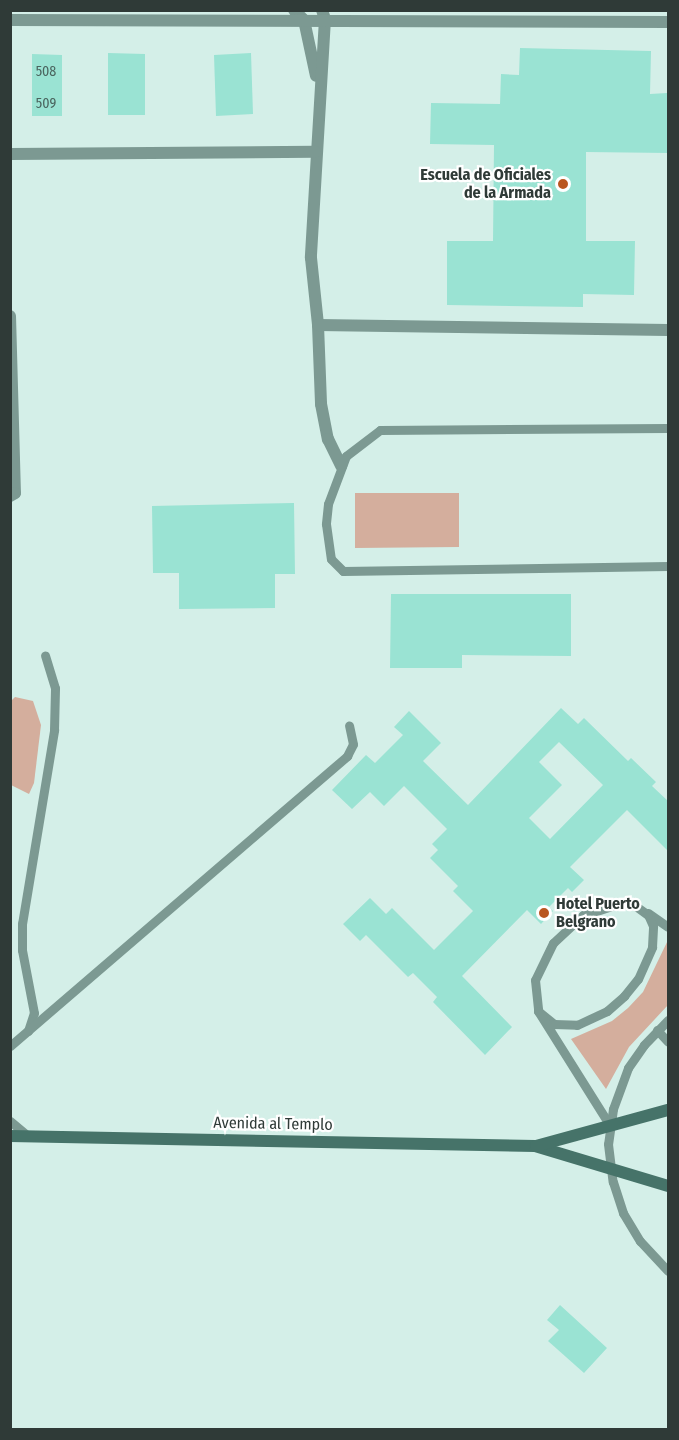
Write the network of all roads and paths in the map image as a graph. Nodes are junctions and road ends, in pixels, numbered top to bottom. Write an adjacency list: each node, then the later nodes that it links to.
1 (294, 10): 5 (street)
2 (323, 15): 3 (street); 5 (street); 7 (street)
3 (452, 16): 6 (street)
4 (10, 20): 5 (street)
5 (303, 20): 7 (street)
6 (669, 22)
7 (318, 87): 8 (street)
8 (315, 152): 9 (street); 11 (street)
9 (10, 154)
10 (10, 316): 15 (street)
11 (318, 325): 12 (street); 14 (street)
12 (669, 330)
13 (669, 428): 14 (lane)
14 (341, 466): 16 (lane)
15 (10, 496)
16 (669, 566)
17 (45, 655): 24 (lane)
18 (349, 725): 24 (lane)
19 (642, 909): 20 (lane); 21 (lane); 21 (lane)
20 (669, 927)
21 (538, 1011): 29 (lane)
22 (669, 1020): 23 (lane)
23 (657, 1030): 25 (lane); 29 (lane)
24 (28, 1031): 26 (lane)
25 (669, 1041)
26 (10, 1046)
27 (669, 1110): 29 (street)
28 (10, 1121): 31 (lane)
29 (610, 1126): 32 (street); 33 (lane)
30 (10, 1136): 31 (street, Avenida al Templo)
31 (28, 1136): 32 (street, Avenida al Templo)
32 (535, 1146): 33 (street)
33 (610, 1169): 34 (street); 35 (lane)
34 (669, 1186)
35 (666, 1265)

